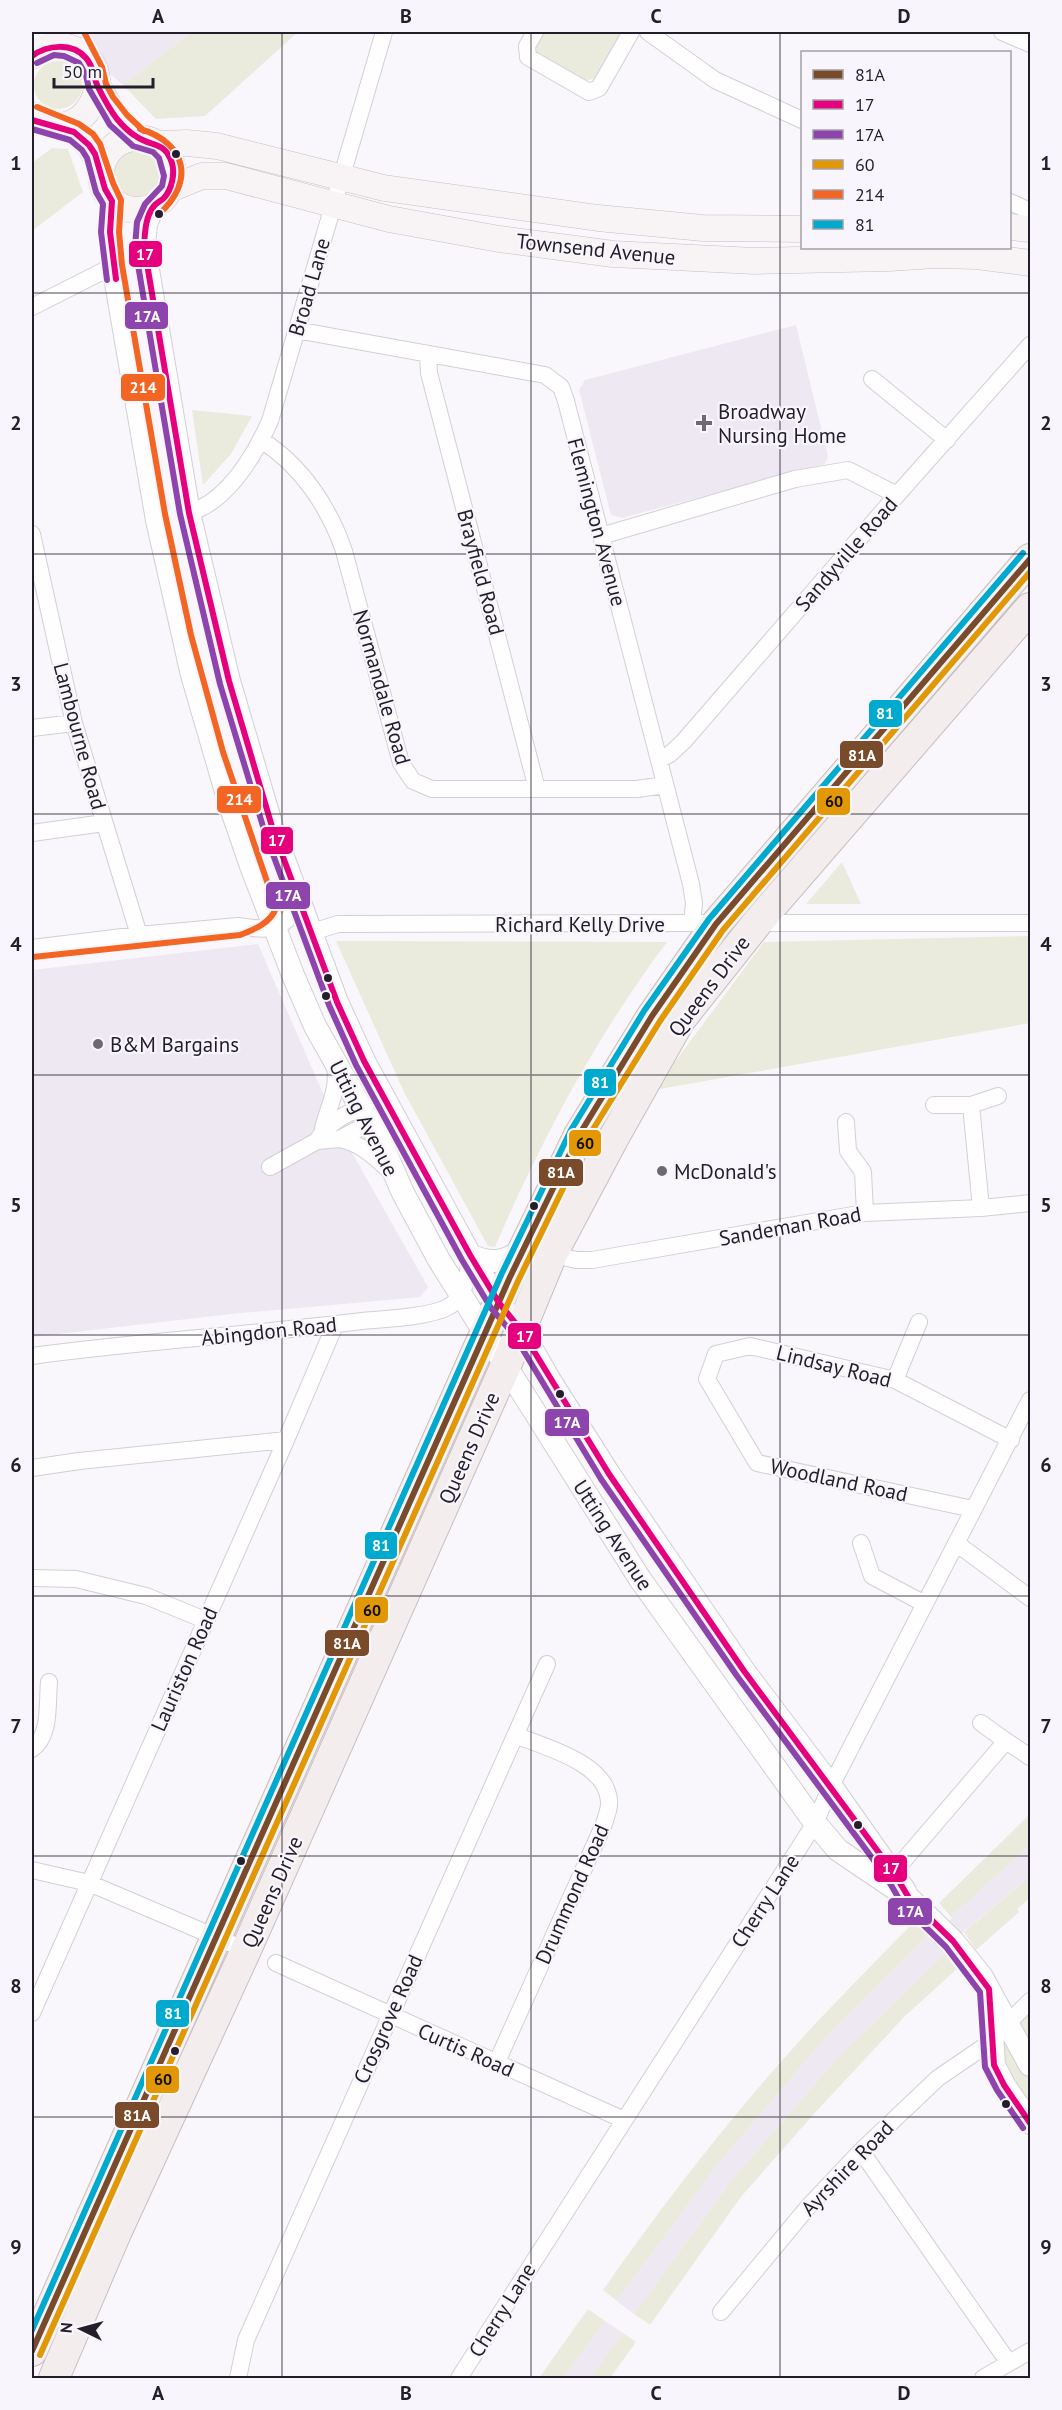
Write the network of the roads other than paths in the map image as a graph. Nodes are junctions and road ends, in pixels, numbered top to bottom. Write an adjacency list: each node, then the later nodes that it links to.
1 (74, 32): 9 (street)
2 (384, 32): 15 (street, Broad Lane)
3 (535, 32): 4 (street)
4 (631, 32)
5 (648, 32): 11 (street)
6 (1002, 32): 8 (street)
7 (36, 42): 9 (main road)
8 (1030, 44)
9 (85, 56): 10 (main road)
10 (98, 86): 12 (main road); 13 (main road)
11 (801, 120)
12 (42, 121): 14 (main road)
13 (148, 141): 14 (main road); 15 (main road, Townsend Avenue); 16 (main road)
14 (101, 171): 17 (main road)
15 (340, 178): 19 (street, Broad Lane); 23 (main road, Townsend Avenue)
16 (170, 189): 19 (main road, Townsend Avenue); 20 (main road)
17 (112, 201): 20 (main road); 26 (street, Utting Avenue)
18 (1011, 202): 21 (street)
19 (333, 204): 25 (main road, Townsend Avenue); 28 (street, Broad Lane)
20 (153, 207): 35 (street, Utting Avenue)
21 (1030, 211)
22 (1011, 227): 24 (main road)
23 (801, 229)
24 (1030, 229)
25 (1030, 262)
26 (113, 266): 27 (street); 48 (street, Utting Avenue)
27 (32, 307)
28 (296, 330): 30 (street, Flemington Avenue); 32 (street, Broad Lane)
29 (1030, 345): 33 (street, Sandyville Road)
30 (428, 354): 37 (street, Flemington Avenue); 44 (street, Brayfield Road)
31 (872, 379): 33 (street)
32 (261, 440): 35 (street, Broad Lane); 44 (street, Normandale Road)
33 (947, 441): 34 (street, Sandyville Road)
34 (897, 495): 37 (street); 42 (street, Sandyville Road)
35 (189, 513): 47 (street, Utting Avenue)
36 (32, 534): 40 (street, Lambourne Road)
37 (601, 536): 42 (street, Flemington Avenue)
38 (1030, 559): 49 (highway, Queens Drive)
39 (1030, 608): 50 (highway, Queens Drive)
40 (74, 723): 41 (street); 45 (street, Lambourne Road)
41 (32, 728)
42 (659, 759): 43 (street, Flemington Avenue)
43 (666, 785): 44 (street, Normandale Road); 49 (street, Flemington Avenue)
44 (537, 789)
45 (104, 823): 46 (street); 53 (street, Lambourne Road)
46 (32, 833)
47 (300, 902): 48 (street); 52 (street, Utting Avenue)
48 (270, 918): 53 (street); 55 (street, Utting Avenue)
49 (704, 923): 50 (street, Richard Kelly Drive); 52 (street, Richard Kelly Drive); 69 (highway, Queens Drive)
50 (756, 923): 51 (street, Richard Kelly Drive); 70 (highway, Queens Drive)
51 (1030, 923)
52 (312, 932): 57 (street, Utting Avenue)
53 (139, 935): 54 (street)
54 (32, 948)
55 (334, 1059): 60 (street, Utting Avenue); 62 (street)
56 (998, 1096): 59 (street)
57 (387, 1103): 60 (street); 71 (street, Utting Avenue)
58 (934, 1105): 59 (street)
59 (971, 1105): 67 (street)
60 (365, 1115): 62 (street); 63 (street); 65 (street, Utting Avenue)
61 (846, 1122): 68 (street)
62 (320, 1135): 63 (street); 64 (street)
63 (339, 1139): 65 (street)
64 (270, 1167)
65 (394, 1175): 72 (street, Utting Avenue)
66 (1030, 1203): 67 (street, Sandeman Road)
67 (981, 1208): 68 (street, Sandeman Road)
68 (865, 1213): 70 (street, Sandeman Road)
69 (523, 1248): 71 (street); 73 (highway, Queens Drive)
70 (552, 1254): 76 (highway, Queens Drive)
71 (470, 1255): 72 (street); 73 (street, Utting Avenue)
72 (460, 1293): 75 (street, Abingdon Road); 77 (street, Utting Avenue)
73 (499, 1303): 76 (street, Utting Avenue); 77 (highway, Queens Drive)
74 (919, 1322): 81 (street)
75 (335, 1325): 79 (street, Abingdon Road); 83 (street, Lauriston Road)
76 (520, 1330): 80 (highway, Queens Drive); 100 (street, Utting Avenue)
77 (486, 1333): 80 (street, Utting Avenue); 105 (highway, Queens Drive)
78 (716, 1354): 81 (street, Lindsay Road); 86 (street, Woodland Road)
79 (32, 1356)
80 (506, 1365): 101 (street, Utting Avenue); 106 (highway, Queens Drive)
81 (896, 1380): 84 (street, Lindsay Road)
82 (1030, 1400): 84 (street, Cherry Lane)
83 (286, 1440): 85 (street); 92 (street, Lauriston Road)
84 (1011, 1440): 86 (street, Cherry Lane)
85 (32, 1468)
86 (973, 1509): 88 (street, Cherry Lane)
87 (861, 1543): 91 (street)
88 (956, 1543): 90 (street); 91 (street, Cherry Lane)
89 (32, 1578): 92 (street)
90 (1030, 1598)
91 (925, 1604): 100 (street, Cherry Lane)
92 (205, 1620): 104 (street, Lauriston Road)
93 (547, 1664): 96 (street, Crosgrove Road)
94 (49, 1682): 98 (street)
95 (981, 1723): 97 (street)
96 (515, 1735): 109 (street, Crosgrove Road); 111 (street, Drummond Road)
97 (1006, 1741): 99 (street); 103 (street)
98 (32, 1749)
99 (1030, 1757)
100 (831, 1786): 101 (street, Cherry Lane); 103 (street, Utting Avenue)
101 (815, 1823): 103 (street, Utting Avenue); 113 (street, Cherry Lane)
102 (32, 1870): 104 (street)
103 (890, 1878): 110 (street, Utting Avenue)
104 (89, 1883): 105 (street); 108 (street, Lauriston Road)
105 (214, 1938): 106 (street); 117 (highway, Queens Drive)
106 (246, 1950): 120 (highway, Queens Drive)
107 (276, 1963): 109 (street, Curtis Road)
108 (32, 2013)
109 (389, 2015): 111 (street, Curtis Road); 121 (street, Crosgrove Road)
110 (1012, 2020): 112 (street, Utting Avenue); 114 (street, Utting Avenue); 115 (street, Ayrshire Road)
111 (496, 2064): 113 (street, Curtis Road)
112 (1030, 2065)
113 (624, 2120): 122 (street, Cherry Lane)
114 (1030, 2123)
115 (861, 2151): 116 (street, Ayrshire Road); 119 (street)
116 (721, 2312)
117 (32, 2351)
118 (1030, 2351): 119 (street)
119 (1009, 2363): 123 (street)
120 (54, 2379)
121 (238, 2379)
122 (459, 2379)
123 (983, 2379)

